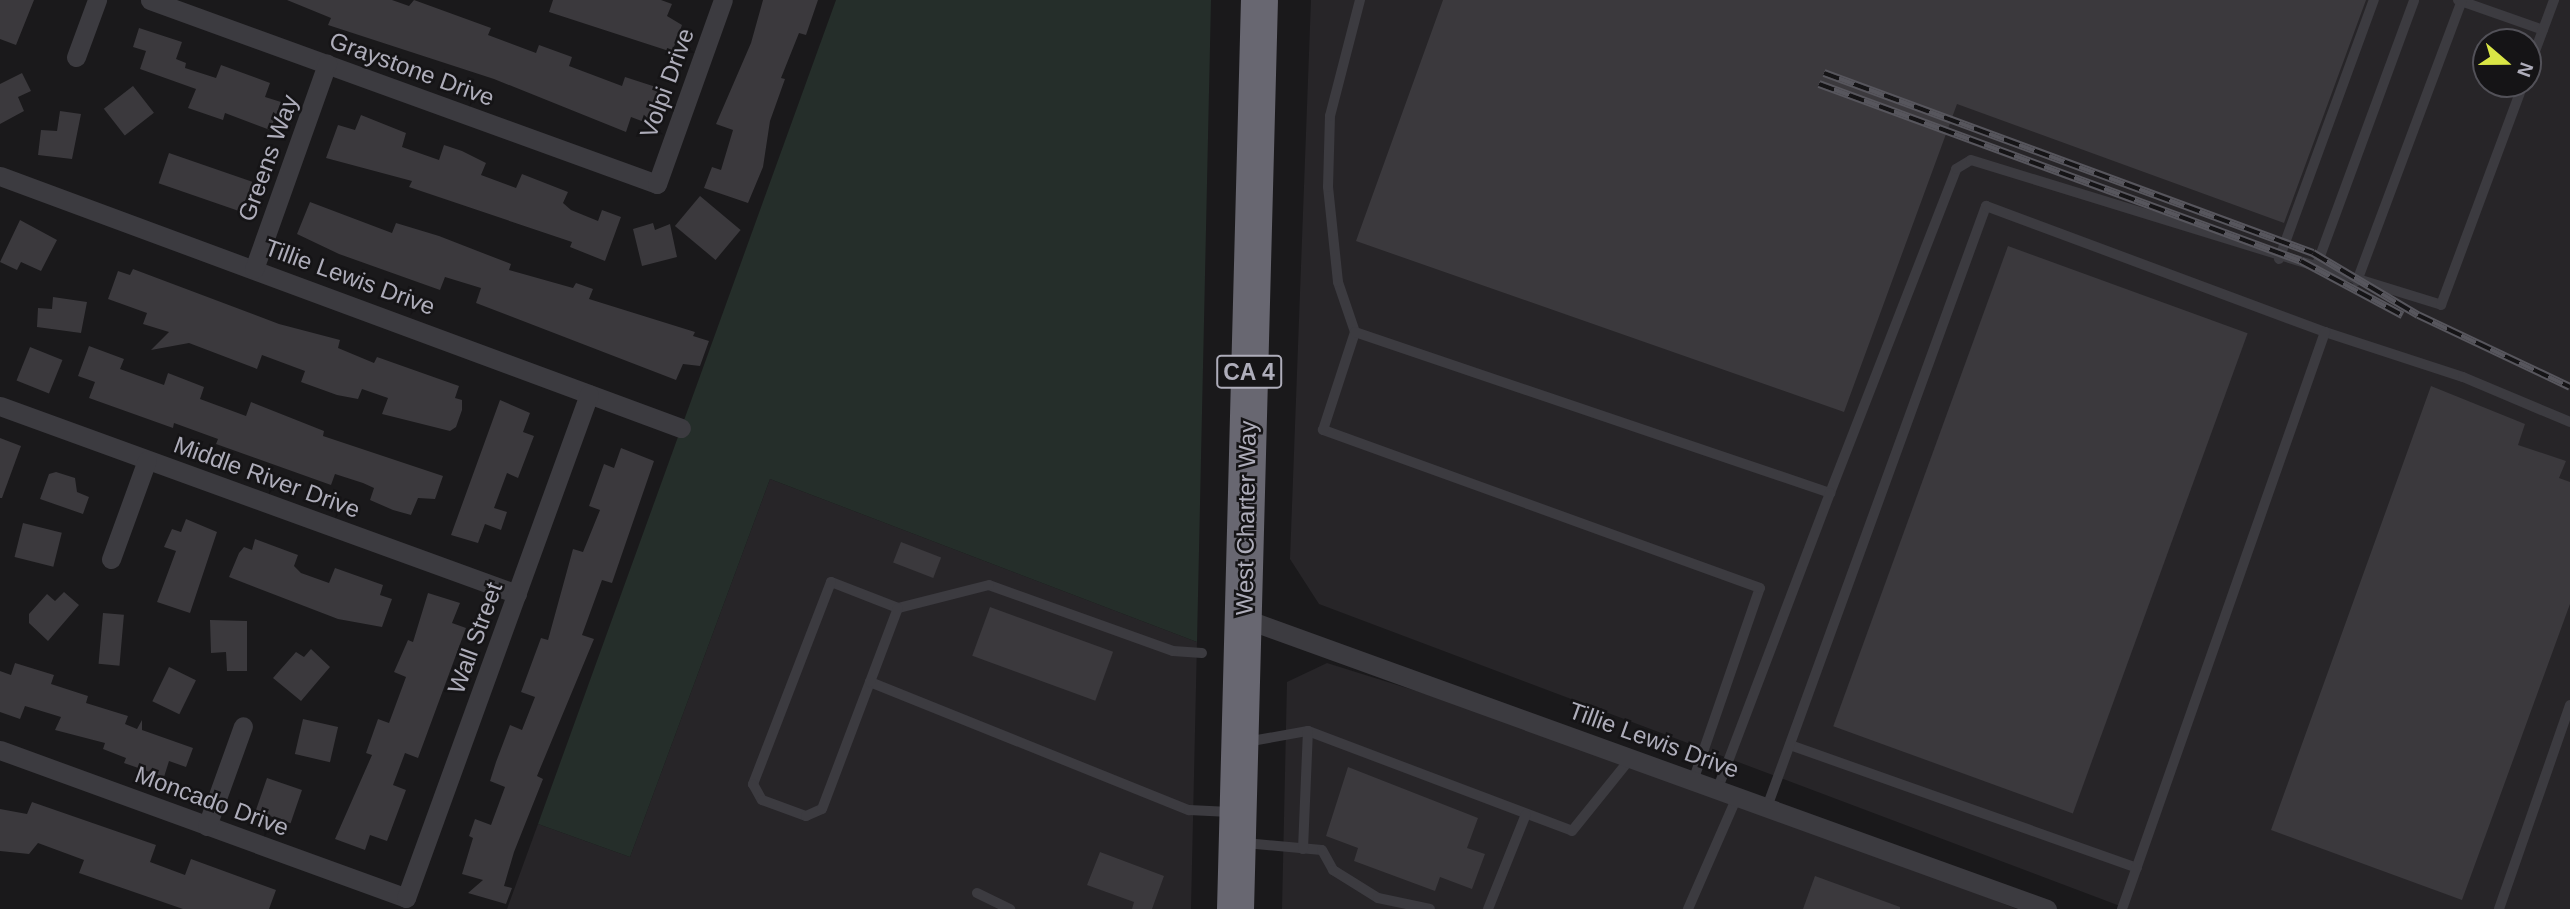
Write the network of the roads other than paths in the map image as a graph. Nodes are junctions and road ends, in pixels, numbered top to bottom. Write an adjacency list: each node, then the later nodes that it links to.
1 (97, 0): 11 (street)
2 (150, 0): 12 (street, Graystone Drive)
3 (723, 0): 15 (street, Volpi Drive)
4 (1259, 0): 31 (highway, West Charter Way / CA 4)
5 (1360, 0): 20 (lane)
6 (2374, 0): 16 (lane)
7 (2414, 0): 17 (lane)
8 (2461, 0): 10 (lane); 19 (lane)
9 (2554, 0): 10 (lane)
10 (2543, 30)
11 (76, 57)
12 (327, 64): 15 (street, Graystone Drive); 18 (street, Greens Way)
13 (2518, 98): 19 (lane)
14 (0, 176): 18 (street, Tillie Lewis Drive)
15 (657, 184)
16 (2279, 259): 17 (lane); 27 (lane)
17 (2316, 267): 19 (lane)
18 (254, 269): 22 (street, Tillie Lewis Drive)
19 (2357, 281)
20 (1355, 332): 27 (lane); 41 (lane)
21 (2325, 332): 24 (lane); 38 (lane); 49 (lane)
22 (589, 394): 25 (street, Tillie Lewis Drive); 29 (street, Wall Street)
23 (0, 406): 26 (street, Middle River Drive)
24 (2570, 422)
25 (681, 428)
26 (147, 460): 28 (street); 29 (street, Middle River Drive)
27 (1830, 493): 42 (lane)
28 (111, 559)
29 (517, 594): 51 (street, Wall Street)
30 (898, 608): 32 (lane); 33 (lane); 33 (lane)
31 (1243, 618): 37 (highway, West Charter Way / CA 4); 40 (street, Tillie Lewis Drive)
32 (1202, 653)
33 (870, 682): 47 (lane)
34 (2570, 705): 59 (lane)
35 (243, 726): 46 (street)
36 (1308, 731): 37 (lane); 45 (lane); 48 (lane)
37 (1238, 743): 47 (highway, West Charter Way / CA 4)
38 (1790, 745): 44 (lane); 49 (lane)
39 (0, 750): 46 (street, Moncado Drive)
40 (1631, 758): 41 (street, Tillie Lewis Drive); 45 (lane)
41 (1693, 781): 42 (street, Tillie Lewis Drive)
42 (1717, 790): 43 (street, Tillie Lewis Drive)
43 (1737, 797): 44 (street, Tillie Lewis Drive); 56 (lane)
44 (1768, 807): 57 (street, Tillie Lewis Drive)
45 (1526, 814): 55 (lane)
46 (207, 826): 51 (street, Moncado Drive)
47 (1236, 828): 48 (lane); 53 (highway, West Charter Way / CA 4)
48 (1303, 849): 54 (lane)
49 (2137, 868): 58 (lane)
50 (977, 893): 52 (lane)
51 (406, 898)
52 (1010, 909)
53 (1234, 909)
54 (1430, 909)
55 (1488, 909)
56 (1688, 909)
57 (2047, 909)
58 (2122, 909)
59 (2499, 909)

